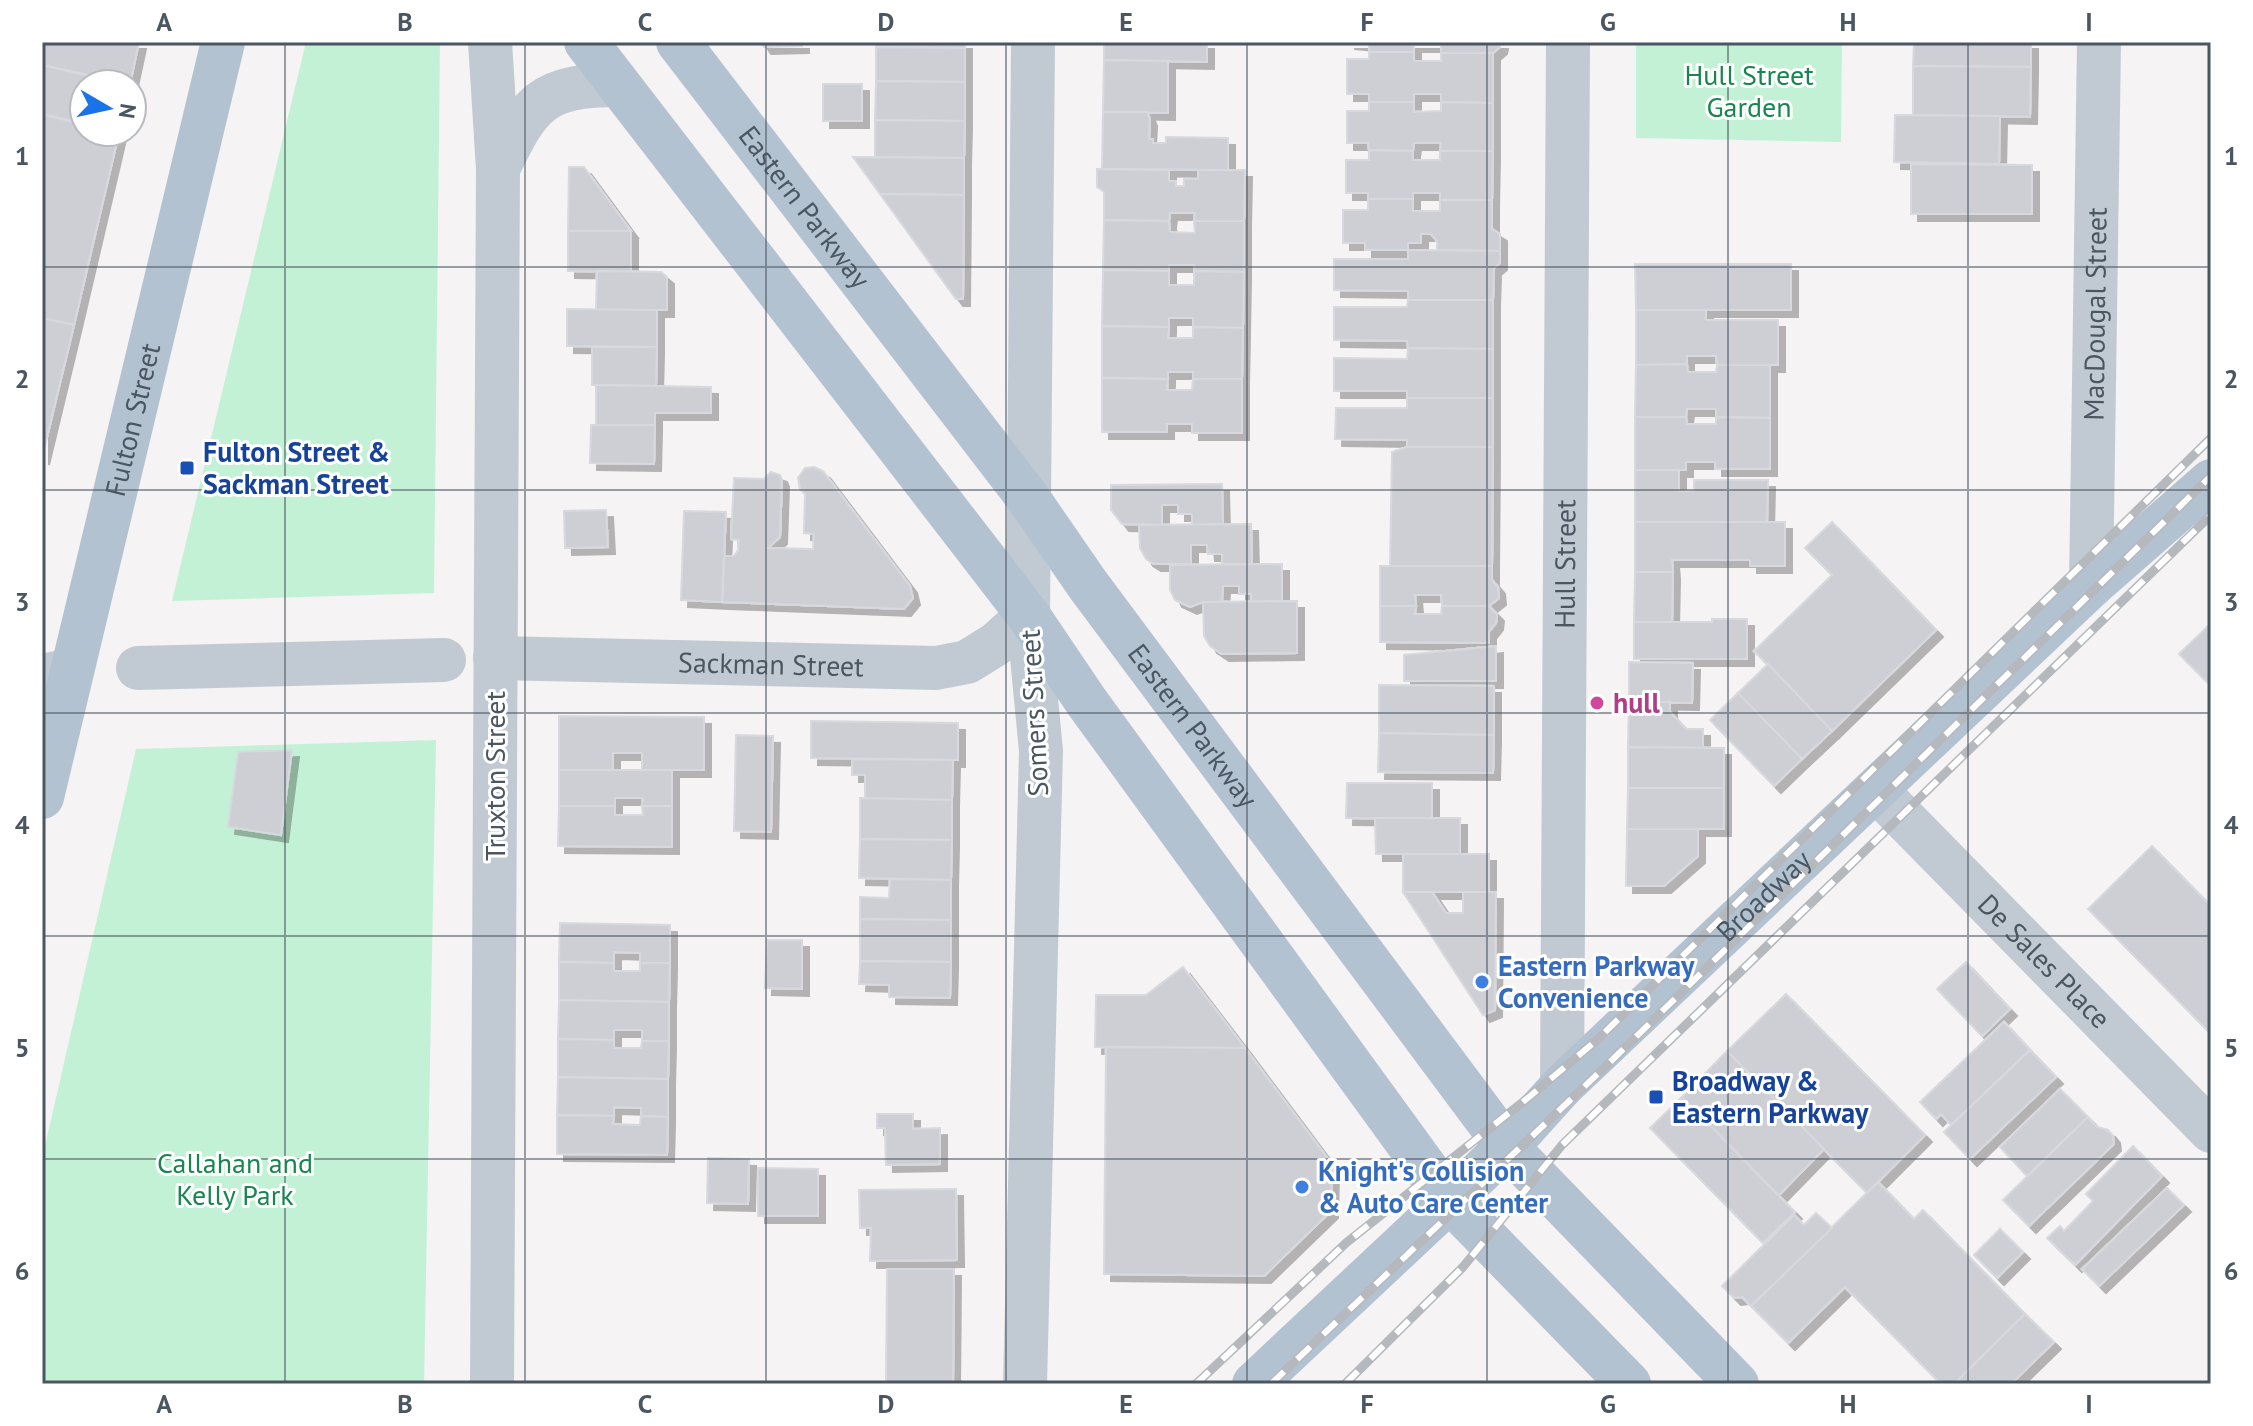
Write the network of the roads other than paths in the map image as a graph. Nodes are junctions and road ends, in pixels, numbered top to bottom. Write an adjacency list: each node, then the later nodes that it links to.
1 (223, 42): 17 (main road, Fulton Street)
2 (490, 42): 9 (street, Truxton Street)
3 (586, 42): 8 (main road)
4 (678, 42): 11 (main road, Eastern Parkway)
5 (1033, 42): 11 (street, Somers Street)
6 (1568, 42): 20 (street, Hull Street)
7 (2099, 42): 12 (street, MacDougal Street)
8 (619, 85): 9 (street, Truxton Street); 13 (main road)
9 (498, 169): 14 (street, Truxton Street)
10 (2211, 481): 12 (main road, Broadway)
11 (1028, 498): 13 (street, Somers Street); 22 (main road, Eastern Parkway)
12 (2091, 586): 18 (main road, Broadway)
13 (1028, 615): 14 (street, Sackman Street); 23 (main road); 25 (street, Somers Street)
14 (495, 658): 24 (street, Truxton Street)
15 (444, 660): 16 (street)
16 (138, 668)
17 (57, 673): 19 (main road, Fulton Street)
18 (1876, 790): 20 (main road, Broadway); 21 (street, De Sales Place)
19 (42, 797)
20 (1562, 1086): 22 (main road, Broadway)
21 (2211, 1131)
22 (1507, 1147): 23 (main road, Broadway); 28 (main road, Eastern Parkway)
23 (1449, 1200): 26 (main road, Broadway); 27 (main road)
24 (492, 1384)
25 (1025, 1384)
26 (1254, 1384)
27 (1629, 1384)
28 (1737, 1384)

